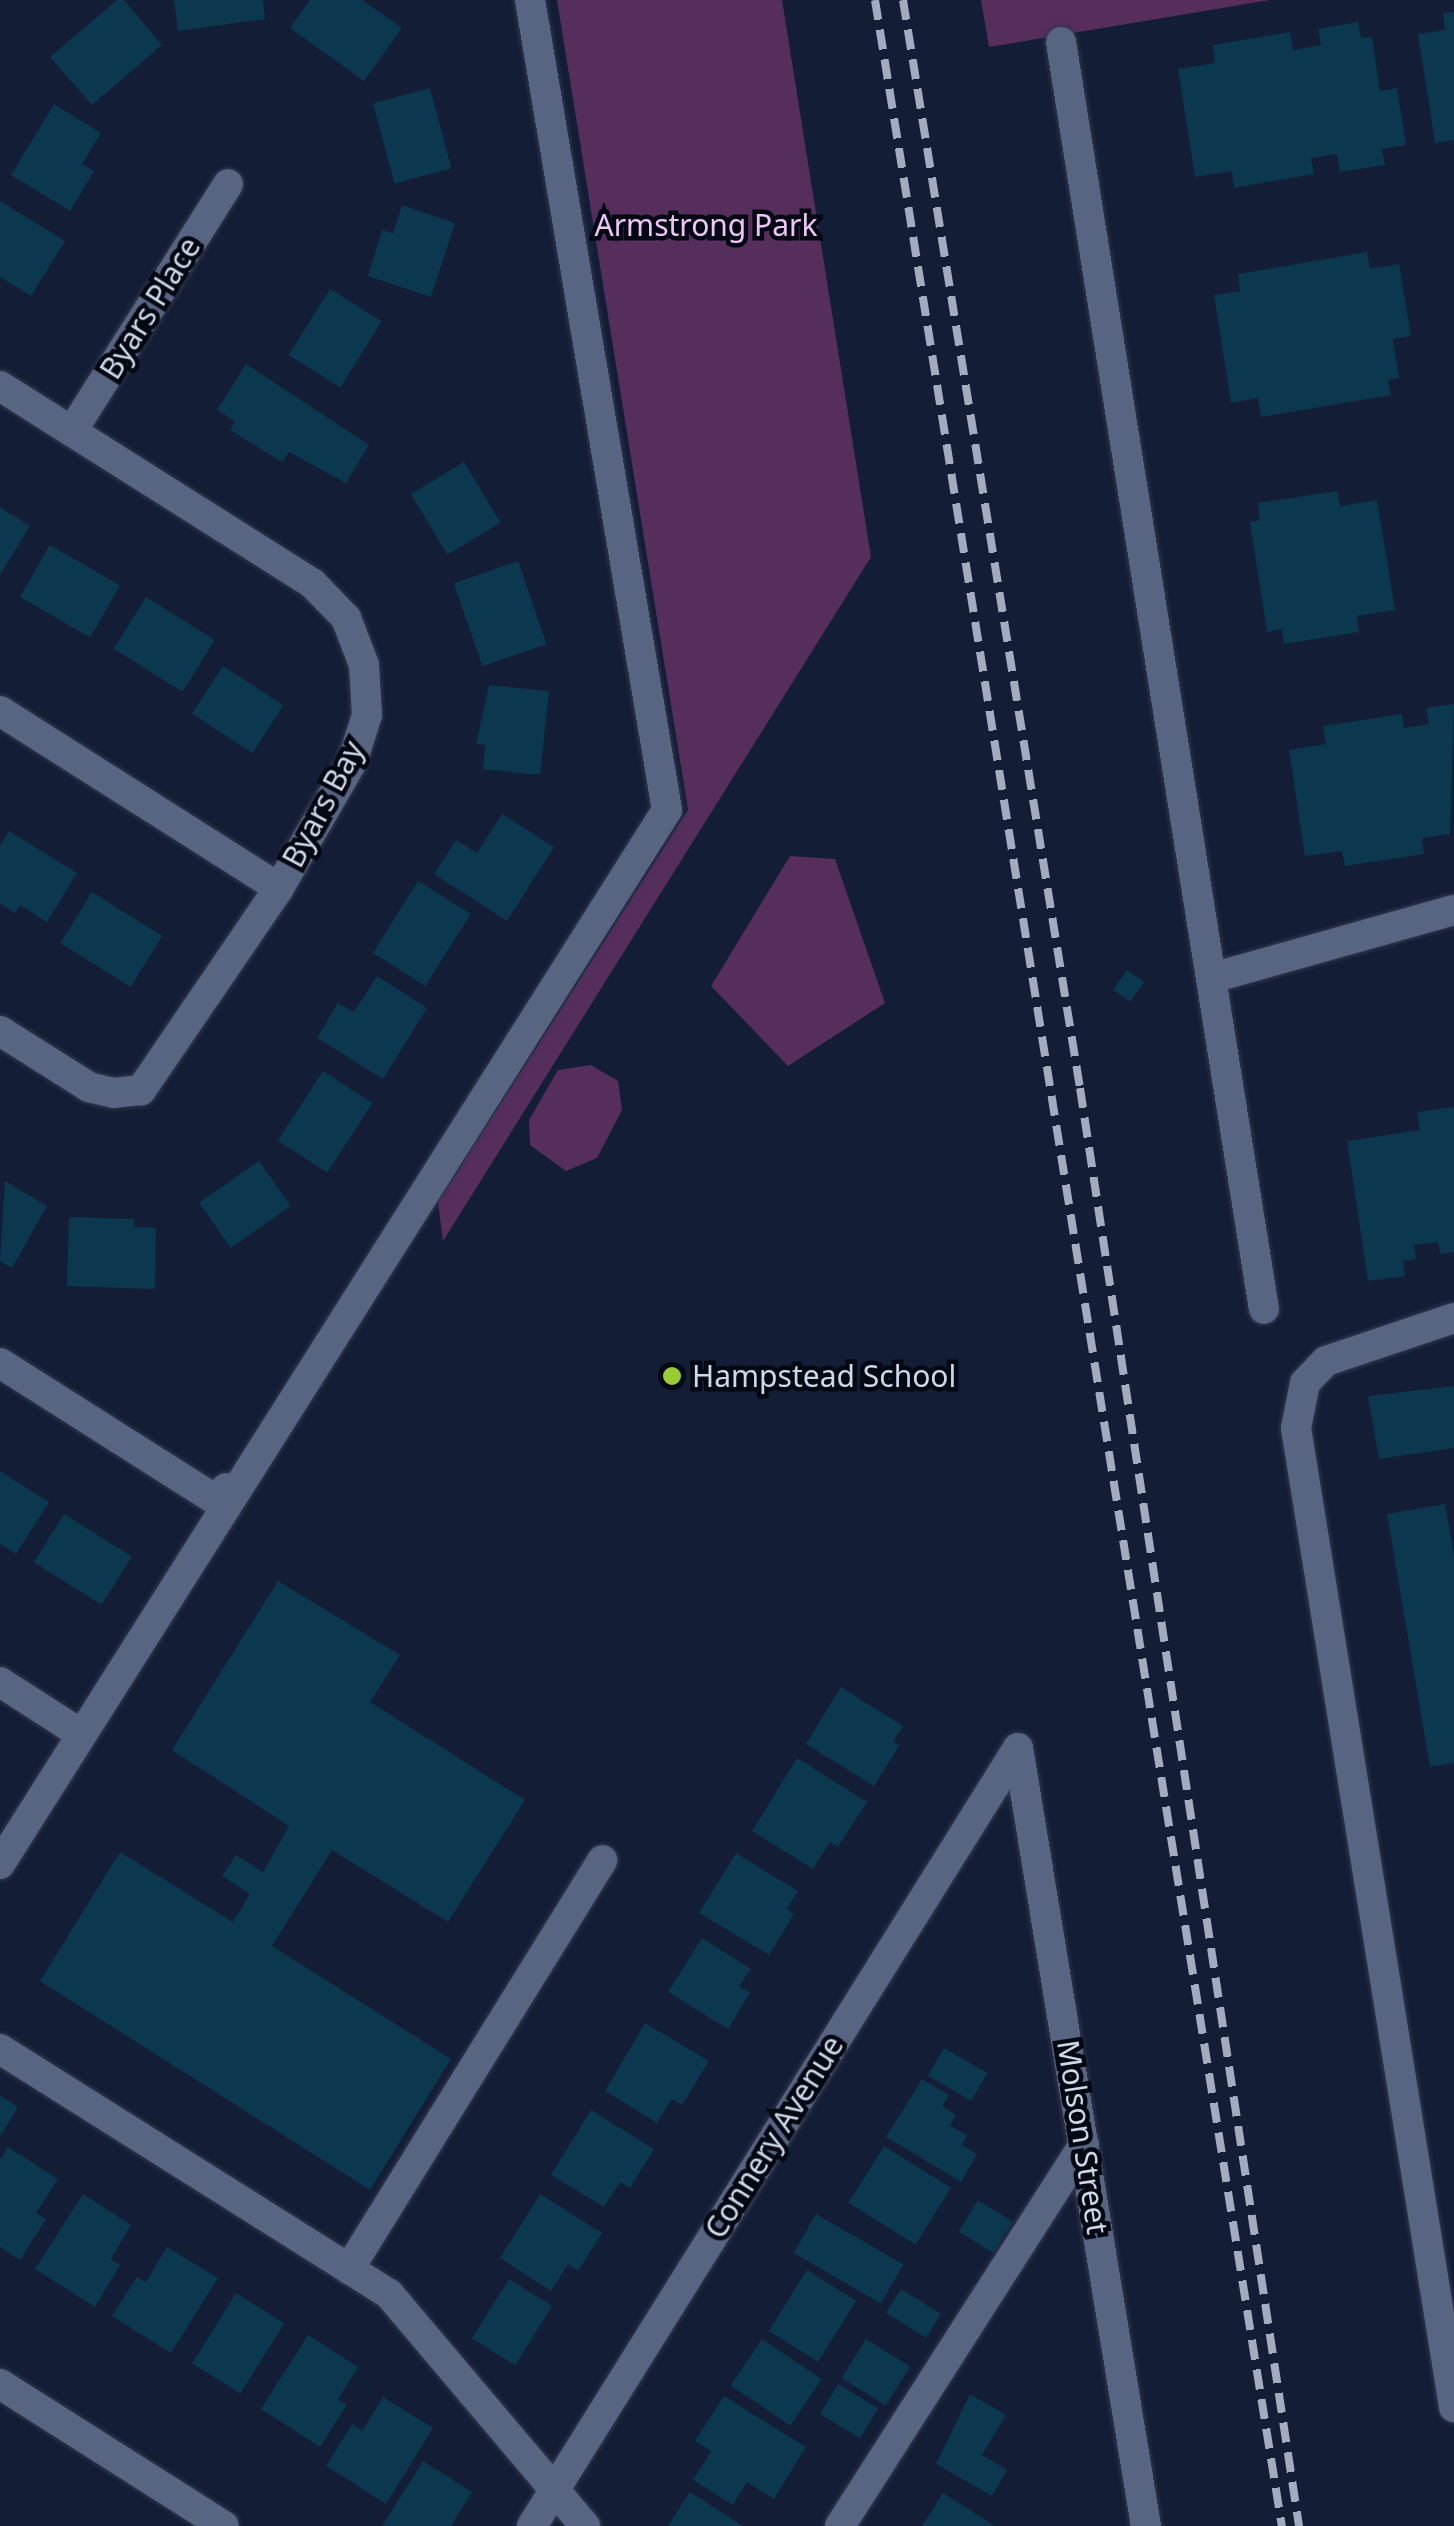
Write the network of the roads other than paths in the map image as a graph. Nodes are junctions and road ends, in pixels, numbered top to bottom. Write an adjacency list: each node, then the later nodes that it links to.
1 (530, 0): 15 (street)
2 (1060, 42): 9 (street)
3 (228, 184): 5 (street, Byars Place)
4 (0, 386): 5 (street, Byars Bay)
5 (72, 432): 7 (street, Byars Bay)
6 (0, 711): 7 (street)
7 (279, 888): 10 (street, Byars Bay)
8 (1454, 910): 9 (street)
9 (1212, 978): 11 (street)
10 (0, 1031)
11 (1264, 1308)
12 (1454, 1318): 25 (street)
13 (0, 1363): 15 (street)
14 (228, 1468): 15 (street)
15 (224, 1505): 17 (street)
16 (0, 1682): 17 (street)
17 (82, 1734): 20 (street)
18 (1018, 1748): 22 (street, Molson Street); 26 (street, Connery Avenue)
19 (603, 1860): 23 (street)
20 (0, 1864)
21 (0, 2050): 23 (street)
22 (1084, 2144): 27 (street, Molson Street); 31 (street)
23 (348, 2269): 26 (street)
24 (0, 2384): 28 (street)
25 (1454, 2407)
26 (554, 2491): 29 (street, Connery Avenue); 30 (street)
27 (1145, 2525)
28 (224, 2526)
29 (532, 2526)
30 (586, 2526)
31 (840, 2526)

